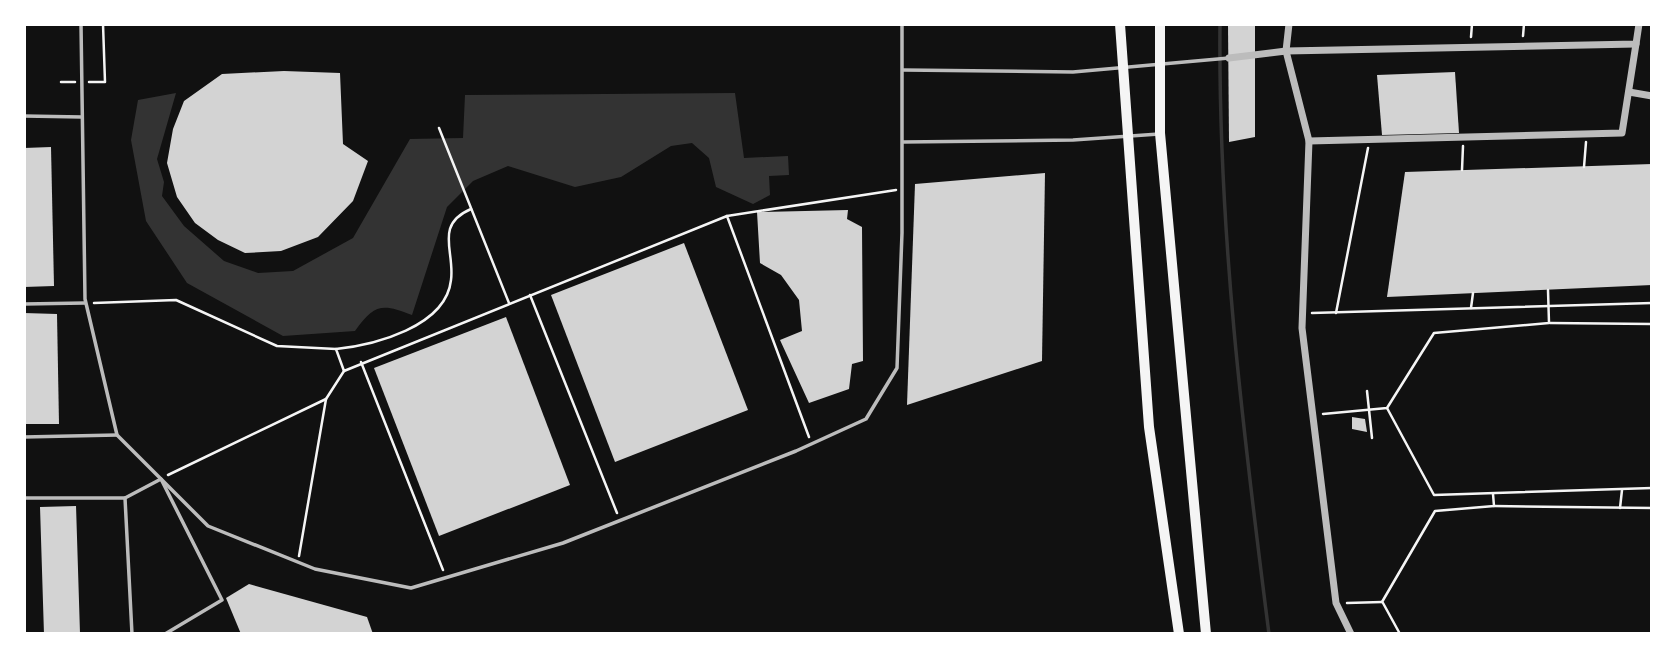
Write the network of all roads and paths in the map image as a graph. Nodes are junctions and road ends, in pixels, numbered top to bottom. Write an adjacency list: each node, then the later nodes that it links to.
1 (81, 24): 19 (lane)
2 (103, 24): 19 (path)
3 (902, 24): 17 (lane)
4 (1120, 24): 16 (main road)
5 (1160, 24): 15 (main road)
6 (1289, 24): 13 (street)
7 (1472, 24): 12 (path)
8 (1524, 24): 11 (path)
9 (1639, 24): 10 (street)
10 (1636, 44): 11 (street); 20 (street)
11 (1522, 46): 12 (street)
12 (1469, 47): 13 (street)
13 (1286, 51): 14 (street); 30 (street)
14 (1229, 58): 15 (lane)
15 (1161, 64): 16 (lane); 25 (main road)
16 (1123, 66): 17 (lane); 27 (main road)
17 (903, 70): 31 (lane)
18 (61, 82): 19 (path)
19 (82, 83): 23 (lane)
20 (1629, 92): 21 (street); 26 (street)
21 (1651, 96)
22 (24, 116): 23 (lane)
23 (82, 117): 40 (lane)
24 (439, 128): 35 (path)
25 (1160, 134): 27 (lane); 79 (main road)
26 (1586, 134): 28 (street); 32 (path)
27 (1130, 136): 31 (lane); 78 (main road)
28 (1463, 137): 29 (street); 33 (path)
29 (1370, 140): 30 (street); 47 (path)
30 (1309, 141): 46 (street)
31 (903, 142): 34 (lane)
32 (1584, 167)
33 (1462, 170)
34 (902, 189): 36 (path); 61 (lane)
35 (471, 209): 41 (path); 50 (path)
36 (727, 216): 39 (path); 61 (path)
37 (1548, 289): 44 (path)
38 (1473, 293): 45 (path)
39 (530, 295): 41 (path); 71 (path)
40 (86, 303): 43 (lane); 50 (path); 58 (lane)
41 (509, 303): 51 (path)
42 (1651, 303): 44 (path)
43 (24, 304)
44 (1549, 305): 45 (path); 48 (path)
45 (1471, 307): 47 (path)
46 (1302, 313): 47 (path); 57 (street)
47 (1336, 313)
48 (1549, 323): 49 (path); 55 (path)
49 (1651, 324)
50 (336, 349): 52 (path)
51 (361, 362): 52 (path); 73 (path)
52 (344, 371): 54 (path)
53 (1367, 391): 56 (path)
54 (326, 399): 62 (path); 72 (path)
55 (1387, 408): 56 (path); 65 (path)
56 (1369, 410): 57 (path); 60 (path)
57 (1312, 415): 75 (street)
58 (117, 435): 59 (lane); 62 (lane)
59 (24, 437)
60 (1372, 438)
61 (811, 444): 71 (lane)
62 (161, 479): 67 (lane); 72 (lane); 77 (lane)
63 (1651, 488): 64 (path)
64 (1622, 489): 65 (path); 69 (path)
65 (1493, 494): 68 (path)
66 (24, 498): 67 (lane)
67 (125, 498): 76 (lane)
68 (1494, 506): 69 (path); 74 (path)
69 (1620, 508): 70 (path)
70 (1651, 508)
71 (620, 520): 73 (lane)
72 (298, 562): 73 (lane)
73 (446, 578)
74 (1382, 602): 75 (path); 81 (path)
75 (1336, 603): 80 (street)
76 (132, 634)
77 (164, 634)
78 (1179, 634)
79 (1206, 634)
80 (1352, 634)
81 (1400, 634)

